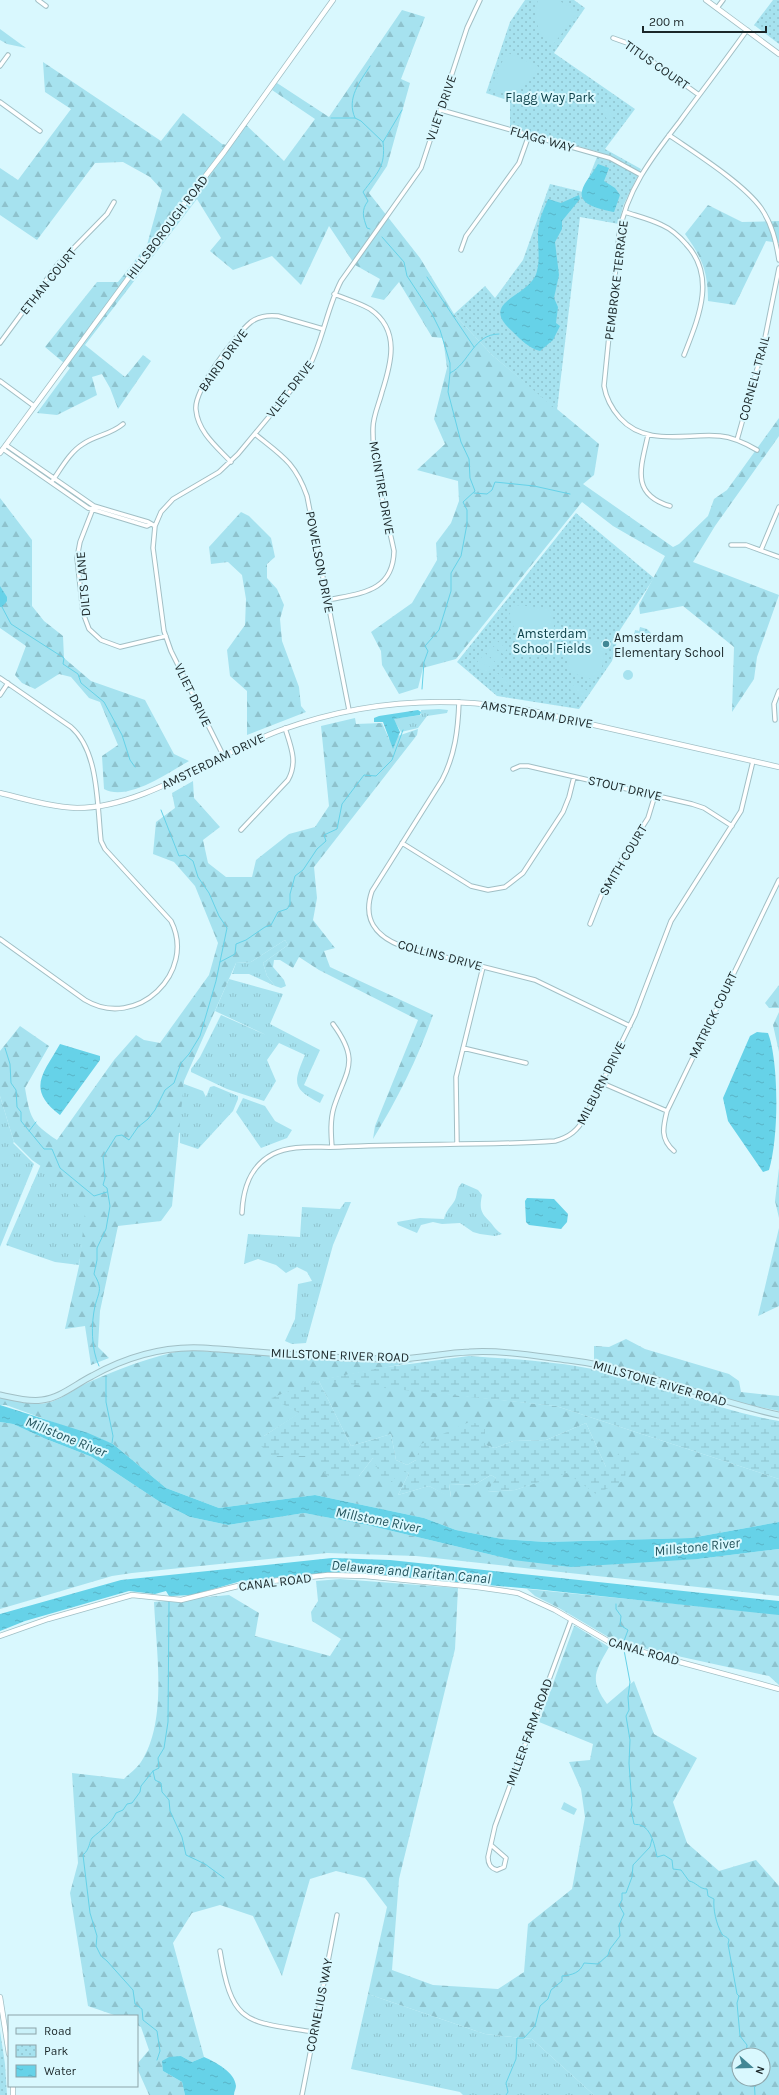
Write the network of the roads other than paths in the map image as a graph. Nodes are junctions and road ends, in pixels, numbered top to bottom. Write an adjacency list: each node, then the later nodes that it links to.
1 (38, 0): 6 (street)
2 (333, 0): 30 (street, HILLSBOROUGH ROAD)
3 (480, 0): 15 (street, VLIET DRIVE)
4 (706, 0): 7 (street)
5 (723, 0): 7 (street)
6 (46, 6)
7 (717, 8): 8 (street)
8 (747, 30): 10 (street); 13 (street, PEMBROKE TERRACE)
9 (613, 38): 13 (street, TITUS COURT)
10 (779, 54)
11 (8, 55): 12 (street)
12 (0, 66)
13 (699, 95): 18 (street, PEMBROKE TERRACE)
14 (0, 102): 16 (street)
15 (441, 110): 17 (street, FLAGG WAY); 25 (street, VLIET DRIVE)
16 (40, 131)
17 (529, 135): 19 (street, FLAGG WAY); 22 (street)
18 (669, 135): 19 (street, PEMBROKE TERRACE); 23 (street)
19 (641, 175): 21 (street, PEMBROKE TERRACE)
20 (114, 202): 27 (street, ETHAN COURT)
21 (624, 212): 28 (street); 33 (street, PEMBROKE TERRACE)
22 (461, 250)
23 (779, 260)
24 (779, 268): 34 (street, CORNELL TRAIL)
25 (334, 294): 26 (street, VLIET DRIVE); 46 (street, MCINTIRE DRIVE)
26 (323, 330): 32 (street, VLIET DRIVE); 37 (street, BAIRD DRIVE)
27 (0, 343)
28 (684, 355)
29 (0, 381): 30 (street)
30 (34, 406): 35 (street, HILLSBOROUGH ROAD)
31 (123, 424): 38 (street)
32 (255, 434): 37 (street, VLIET DRIVE); 46 (street, POWELSON DRIVE)
33 (648, 435): 34 (street, PEMBROKE TERRACE); 39 (street)
34 (737, 440): 36 (street, PEMBROKE TERRACE)
35 (3, 449): 38 (street)
36 (757, 450)
37 (231, 462): 42 (street, VLIET DRIVE)
38 (52, 481): 41 (street)
39 (670, 506)
40 (779, 507): 44 (street)
41 (93, 508): 42 (street); 47 (street, DILTS LANE)
42 (153, 525): 47 (street, VLIET DRIVE)
43 (731, 545): 44 (street)
44 (761, 550): 45 (street)
45 (779, 557)
46 (328, 600): 53 (street, POWELSON DRIVE)
47 (166, 636): 56 (street, VLIET DRIVE)
48 (0, 678): 49 (street)
49 (8, 683): 51 (street); 63 (street)
50 (779, 691): 54 (street)
51 (0, 695)
52 (459, 702): 53 (street, AMSTERDAM DRIVE); 57 (street, AMSTERDAM DRIVE); 66 (street, COLLINS DRIVE)
53 (349, 710): 55 (street, AMSTERDAM DRIVE)
54 (775, 720)
55 (285, 728): 56 (street, AMSTERDAM DRIVE); 65 (street)
56 (223, 755): 63 (street, AMSTERDAM DRIVE)
57 (753, 761): 58 (street, AMSTERDAM DRIVE); 64 (street, MILBURN DRIVE)
58 (779, 767)
59 (513, 769): 60 (street, STOUT DRIVE)
60 (574, 777): 62 (street, STOUT DRIVE); 66 (street)
61 (0, 793): 63 (street, AMSTERDAM DRIVE)
62 (655, 796): 64 (street, STOUT DRIVE); 68 (street, SMITH COURT)
63 (97, 806): 69 (street)
64 (732, 826): 72 (street, MILBURN DRIVE)
65 (241, 830)
66 (402, 843): 70 (street, COLLINS DRIVE)
67 (779, 880): 76 (street, MATRICK COURT)
68 (590, 924)
69 (0, 939)
70 (483, 967): 72 (street, COLLINS DRIVE); 73 (street)
71 (333, 1024): 78 (street)
72 (630, 1026): 75 (street, MILBURN DRIVE)
73 (463, 1048): 74 (street); 77 (street)
74 (526, 1063)
75 (602, 1083): 76 (street); 77 (street, MILBURN DRIVE)
76 (667, 1111): 79 (street, MATRICK COURT)
77 (457, 1143): 78 (street, MILBURN DRIVE)
78 (332, 1147): 80 (street, MILBURN DRIVE)
79 (674, 1151)
80 (242, 1213)
81 (0, 1395): 82 (main road, MILLSTONE RIVER ROAD)
82 (779, 1415)
83 (571, 1620): 84 (street, CANAL ROAD); 85 (street, CANAL ROAD); 86 (street, MILLER FARM ROAD)
84 (0, 1636)
85 (779, 1689)
86 (491, 1844): 86 (street, MILLER FARM ROAD)
87 (337, 1915): 90 (street, CORNELIUS WAY)
88 (220, 1951): 90 (street)
89 (0, 1998): 91 (street)
90 (313, 2032): 92 (street, CORNELIUS WAY)
91 (8, 2048)
92 (302, 2095)

